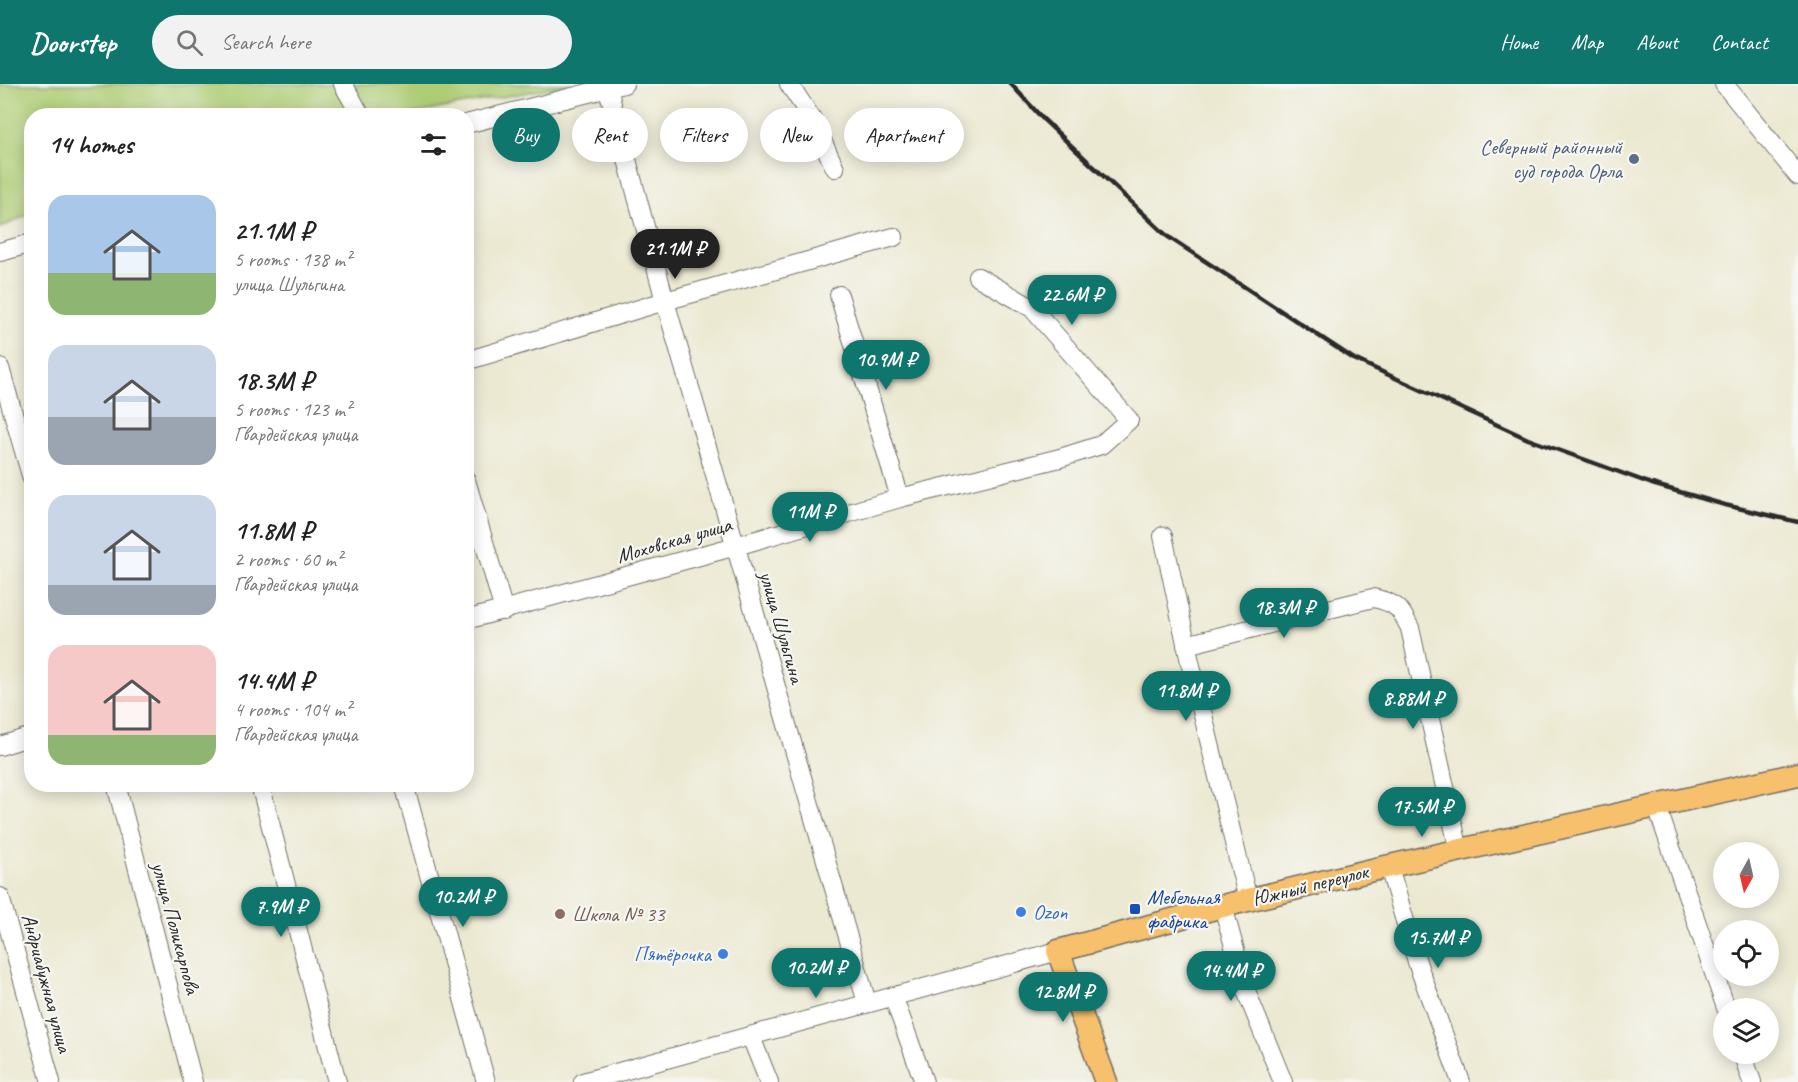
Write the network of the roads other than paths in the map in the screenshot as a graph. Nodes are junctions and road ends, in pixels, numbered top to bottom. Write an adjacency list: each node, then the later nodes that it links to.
1 (343, 84): 5 (street)
2 (789, 84): 7 (street)
3 (1724, 84): 8 (street)
4 (616, 87): 6 (street); 14 (street, улица Шульгина)
5 (356, 108)
6 (474, 122)
7 (835, 168)
8 (1798, 176)
9 (894, 237): 14 (street)
10 (24, 245): 11 (street)
11 (0, 252)
12 (978, 277): 18 (street, Моховская улица)
13 (838, 295): 18 (street)
14 (665, 301): 15 (street); 21 (street, улица Шульгина)
15 (474, 359)
16 (0, 368): 17 (street)
17 (24, 451)
18 (900, 498): 21 (street, Моховская улица)
19 (474, 508): 22 (street)
20 (1163, 536): 24 (street)
21 (736, 546): 22 (street, Моховская улица); 40 (street, улица Шульгина)
22 (504, 611): 23 (street, Моховская улица)
23 (474, 618)
24 (1186, 645): 32 (street); 35 (street)
25 (24, 738): 26 (street)
26 (0, 746)
27 (1798, 774): 31 (main road, Южный переулок)
28 (118, 792): 45 (street, улица Поликарпова)
29 (262, 792): 46 (street)
30 (407, 792): 47 (street)
31 (1657, 807): 32 (main road, Южный переулок); 39 (street)
32 (1459, 851): 33 (main road, Южный переулок)
33 (1389, 867): 35 (main road, Южный переулок); 53 (street)
34 (0, 897): 44 (street, Андриабужная улица)
35 (1248, 900): 36 (main road, Южный переулок)
36 (1223, 906): 37 (main road, Южный переулок); 52 (street)
37 (1058, 951): 38 (street, Южный переулок); 51 (main road)
38 (893, 996): 40 (street, Южный переулок); 50 (street)
39 (1723, 998)
40 (867, 1003): 41 (street, Южный переулок)
41 (751, 1037): 43 (street, Южный переулок); 49 (street)
42 (1746, 1064): 54 (street)
43 (618, 1078): 48 (street, Южный переулок)
44 (51, 1082)
45 (193, 1082)
46 (337, 1082)
47 (486, 1082)
48 (583, 1082)
49 (770, 1082)
50 (924, 1082)
51 (1106, 1082)
52 (1283, 1082)
53 (1461, 1082)
54 (1752, 1082)

